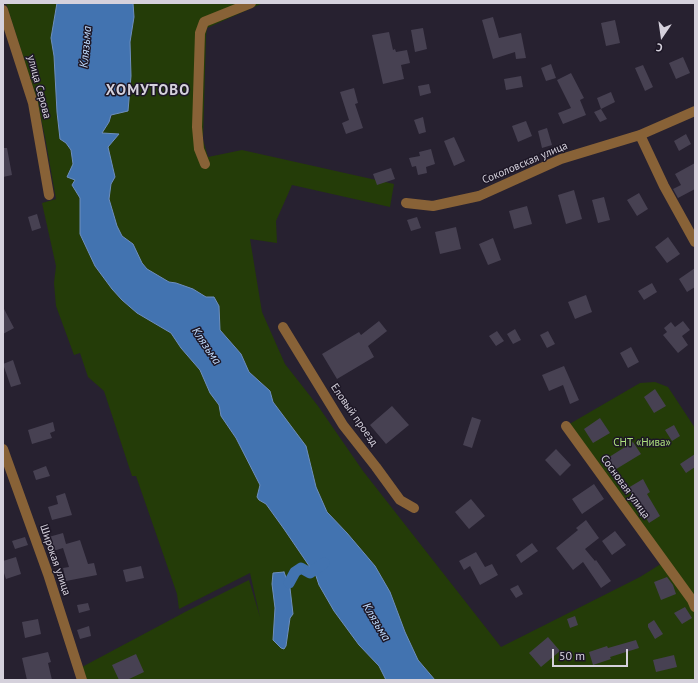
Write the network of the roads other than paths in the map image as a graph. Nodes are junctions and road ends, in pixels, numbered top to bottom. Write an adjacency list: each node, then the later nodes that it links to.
1 (252, 3): 5 (street)
2 (3, 10): 6 (street, улица Серова)
3 (695, 111): 4 (street, Соколовская улица)
4 (640, 135): 7 (street, Соколовская улица); 8 (street)
5 (205, 164)
6 (50, 195)
7 (406, 203)
8 (695, 242)
9 (283, 327): 12 (street, Еловый проезд)
10 (566, 426): 13 (street, Сосновая улица)
11 (3, 449): 14 (street, Широкая улица)
12 (414, 508)
13 (695, 606)
14 (82, 680)

